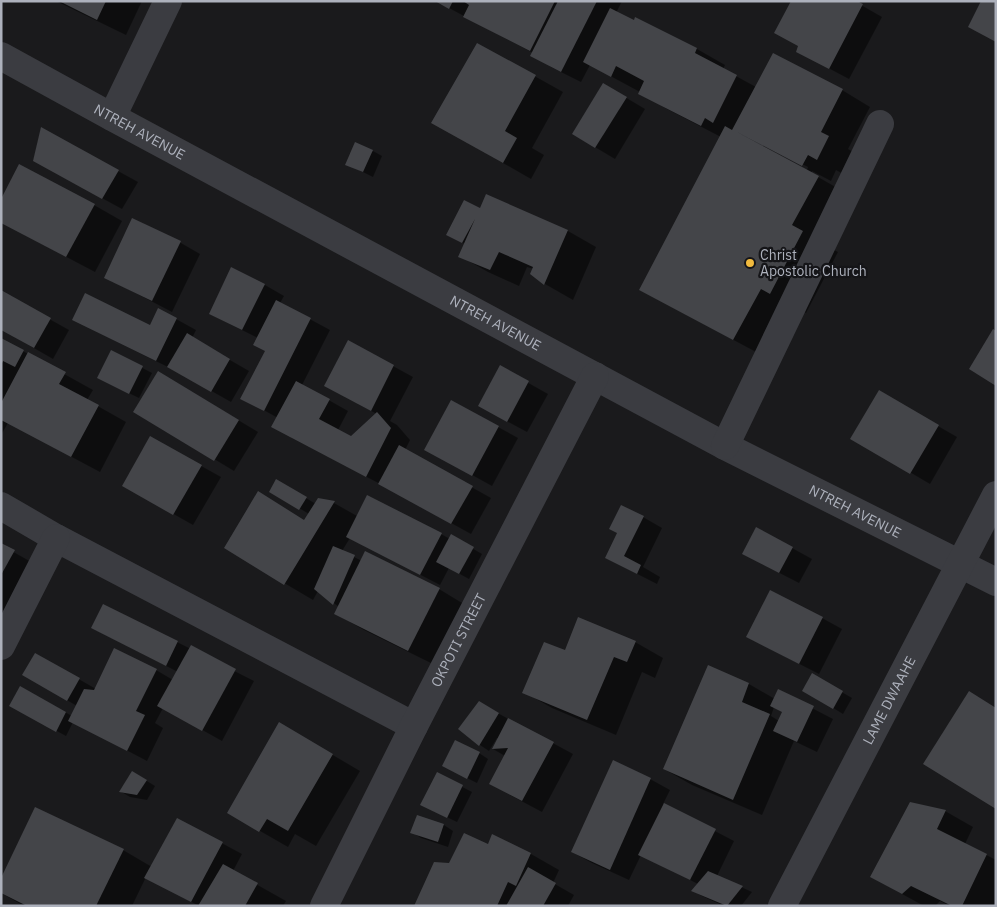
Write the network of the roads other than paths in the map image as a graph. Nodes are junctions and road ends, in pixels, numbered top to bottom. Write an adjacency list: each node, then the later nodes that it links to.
1 (168, 1): 3 (street)
2 (1, 56): 3 (street, NTREH AVENUE)
3 (112, 117): 5 (street, NTREH AVENUE)
4 (880, 124): 6 (street)
5 (595, 376): 6 (street, NTREH AVENUE); 13 (street, OKPOTI STREET)
6 (725, 446): 10 (street, NTREH AVENUE)
7 (996, 494): 10 (street, LAME DWAAHE)
8 (1, 506): 9 (street)
9 (56, 538): 12 (street); 13 (street)
10 (961, 564): 11 (street, NTREH AVENUE); 15 (street, LAME DWAAHE)
11 (996, 582)
12 (1, 646)
13 (414, 726): 14 (street, OKPOTI STREET)
14 (324, 906)
15 (782, 906)

